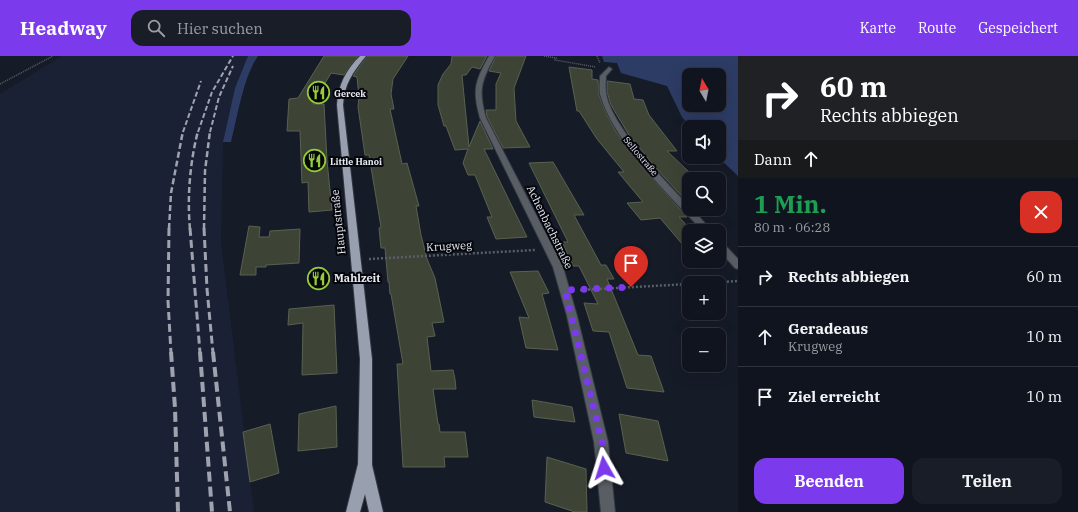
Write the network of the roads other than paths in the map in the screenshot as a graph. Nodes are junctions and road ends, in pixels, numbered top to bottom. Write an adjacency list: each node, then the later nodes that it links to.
1 (363, 56): 7 (main road, Hauptstraße)
2 (492, 56): 10 (street, Achenbachstraße)
3 (609, 69): 4 (street, Sellostraße)
4 (702, 224)
5 (726, 252): 6 (street)
6 (738, 265)
7 (365, 464): 8 (main road, Hauptstraße); 9 (main road, Hauptstraße)
8 (352, 512)
9 (376, 512)
10 (608, 512)

